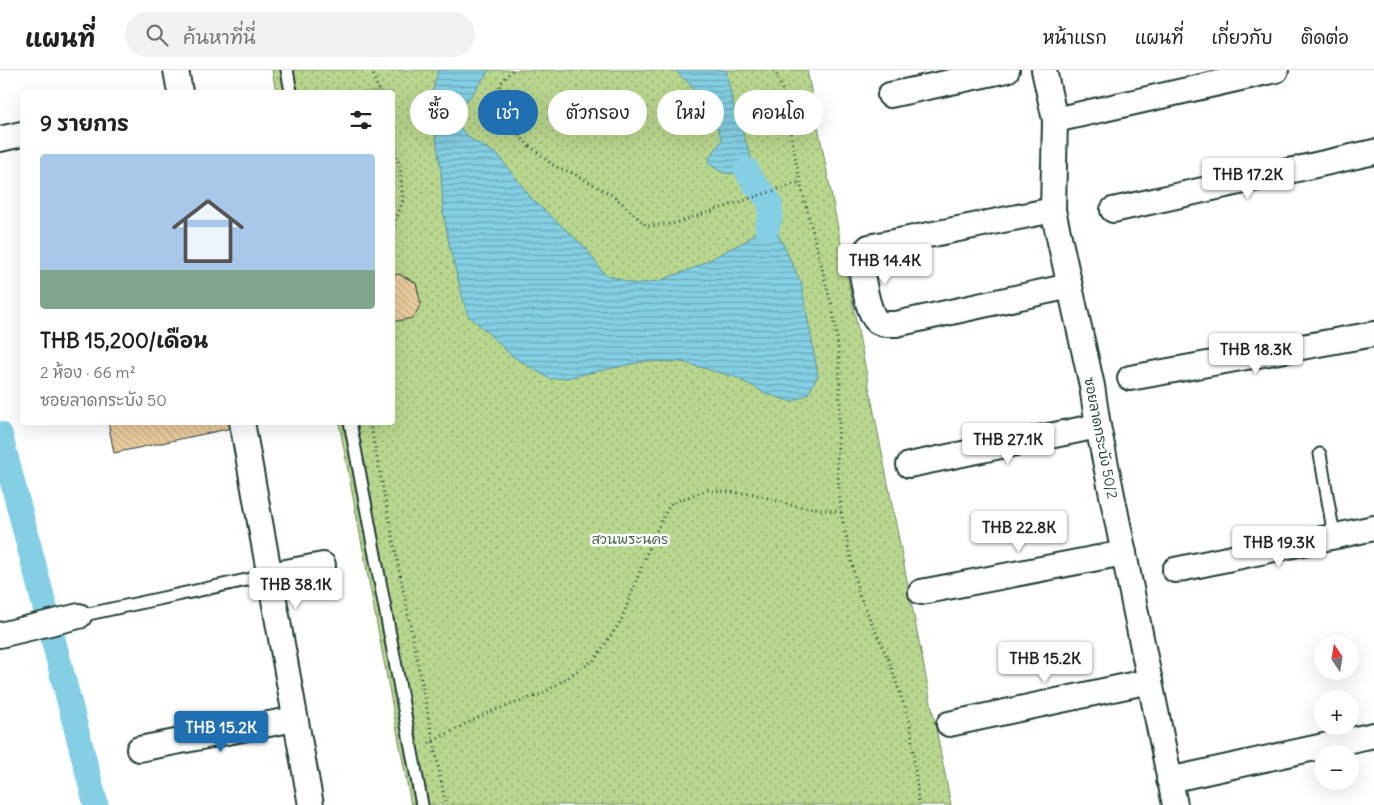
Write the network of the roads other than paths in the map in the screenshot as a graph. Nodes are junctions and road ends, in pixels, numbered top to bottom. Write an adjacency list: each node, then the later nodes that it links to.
1 (176, 70): 6 (street)
2 (287, 70): 7 (lane)
3 (1007, 70): 8 (street)
4 (1044, 70): 9 (street, ซอยลาดกระบัง 50/2)
5 (1276, 70): 9 (street)
6 (180, 90)
7 (291, 90)
8 (890, 95)
9 (1055, 120): 13 (street, ซอยลาดกระบัง 50/2)
10 (20, 134): 11 (street)
11 (0, 139)
12 (1374, 152): 14 (street)
13 (1053, 210): 15 (street, ซอยลาดกระบัง 50/2); 15 (street)
14 (1113, 210)
15 (1070, 286): 20 (street, ซอยลาดกระบัง 50/2)
16 (1374, 334): 17 (street)
17 (1130, 378)
18 (243, 425): 28 (street)
19 (351, 425): 39 (lane)
20 (1098, 426): 22 (street); 25 (street, ซอยลาดกระบัง 50/2)
21 (1320, 454): 24 (lane)
22 (910, 465)
23 (1374, 528): 24 (street)
24 (1334, 536): 27 (street)
25 (1124, 553): 29 (street); 32 (street, ซอยลาดกระบัง 50/2)
26 (322, 565): 28 (street)
27 (1175, 570)
28 (270, 575): 30 (lane); 33 (street)
29 (921, 592)
30 (79, 616): 31 (street)
31 (9, 633)
32 (1150, 681): 34 (street); 37 (street, ซอยลาดกระบัง 50/2)
33 (295, 719): 36 (street); 38 (street)
34 (949, 724)
35 (1374, 735): 37 (street)
36 (139, 748)
37 (1169, 780): 40 (street, ซอยลาดกระบัง 50/2)
38 (312, 805)
39 (422, 805)
40 (1175, 805)

